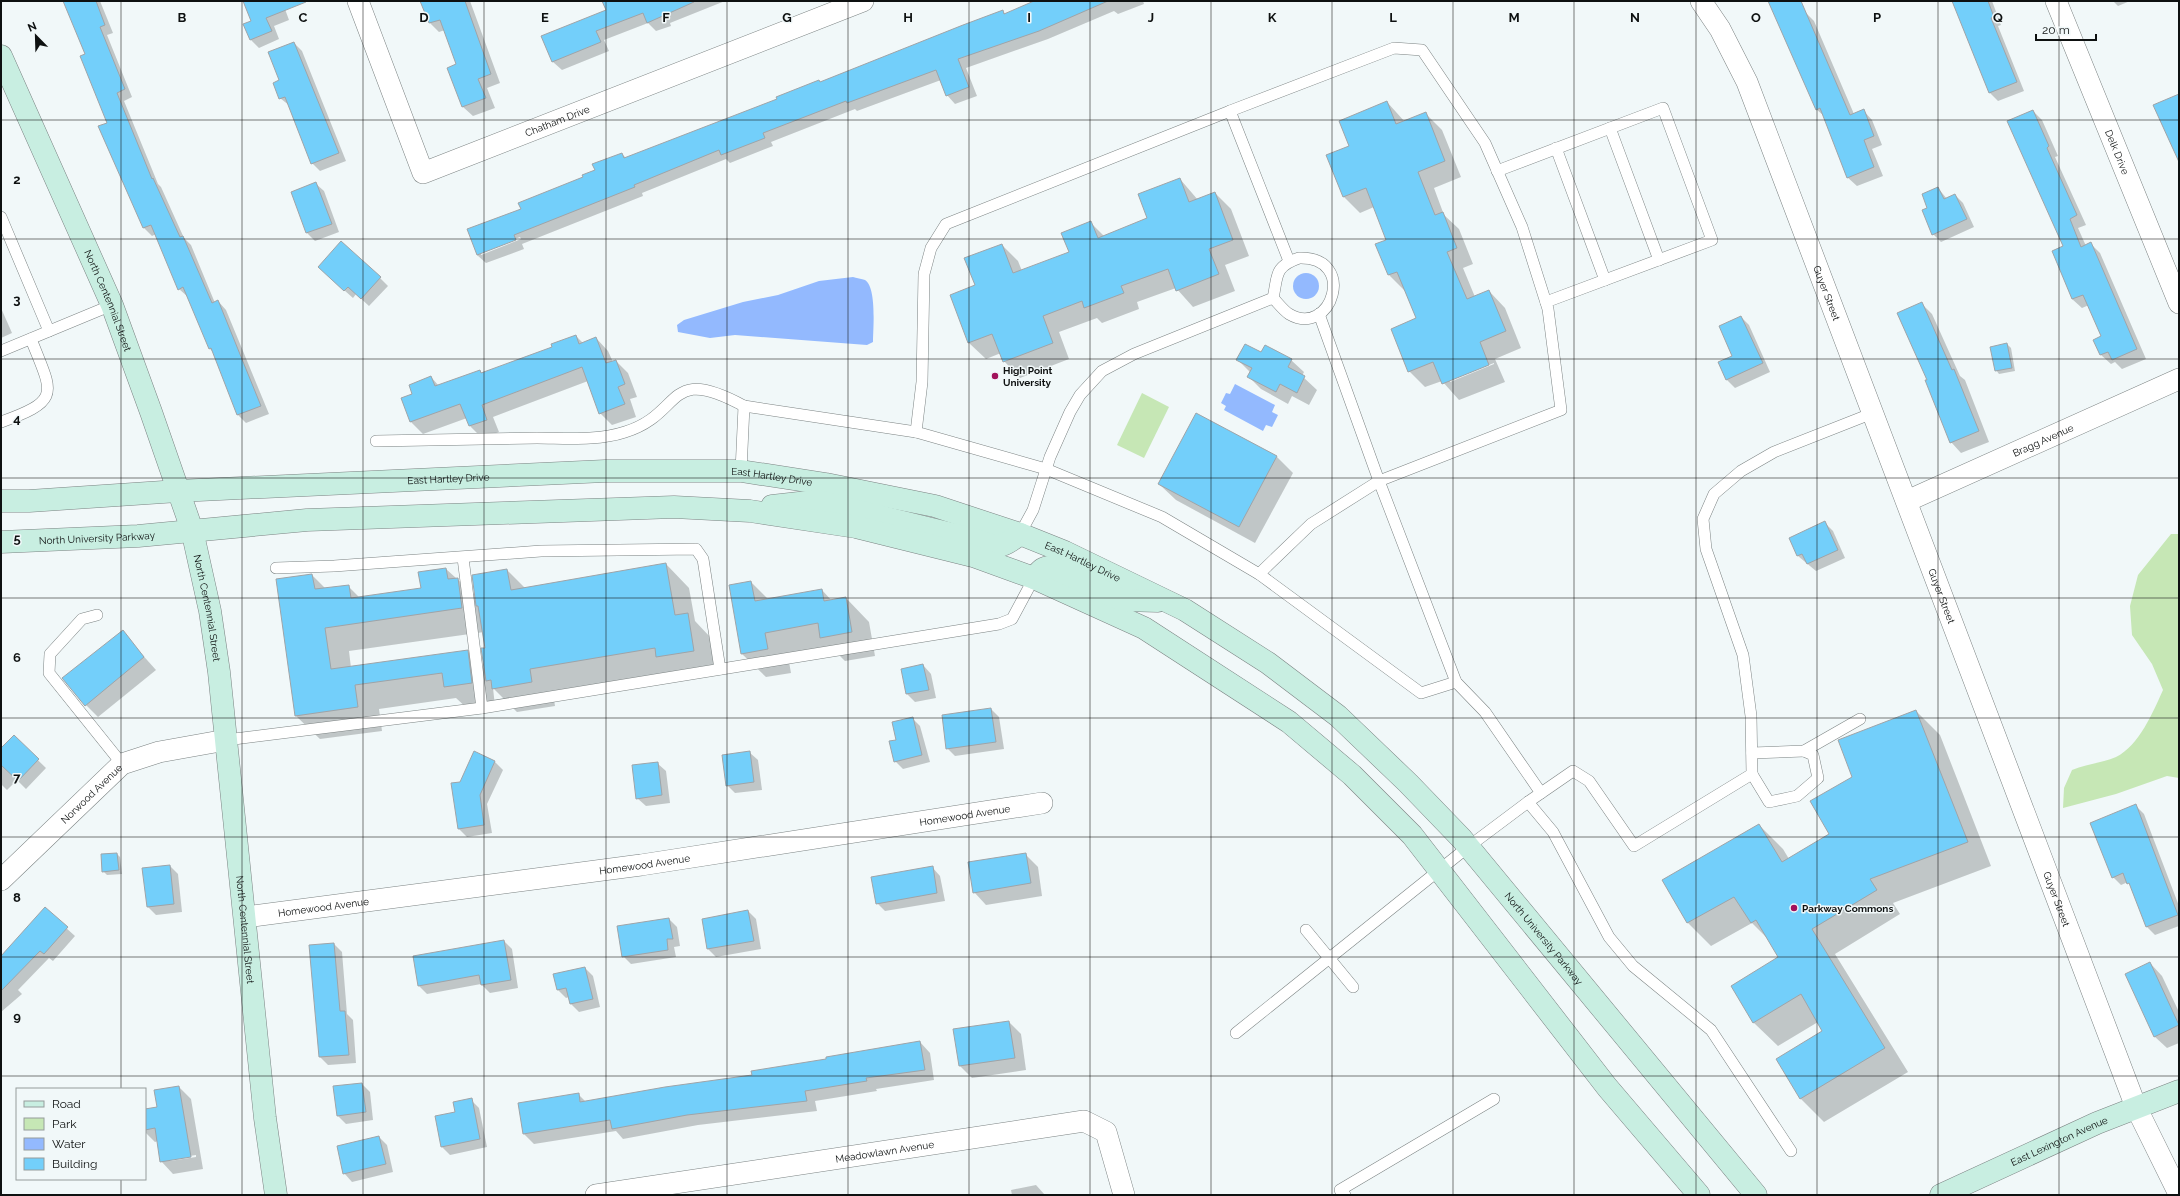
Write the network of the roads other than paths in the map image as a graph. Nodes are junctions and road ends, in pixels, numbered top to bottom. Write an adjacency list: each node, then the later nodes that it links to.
1 (358, 1): 2 (street, Chatham Drive)
2 (863, 1)
3 (1701, 1): 24 (street, Guyer Street)
4 (2056, 1): 16 (street, Delk Drive)
5 (1, 56): 17 (main road, North Centennial Street)
6 (1230, 111): 9 (lane); 12 (lane); 26 (lane)
7 (1610, 128): 8 (lane); 11 (lane); 11 (lane)
8 (1556, 148): 9 (lane); 13 (lane)
9 (1497, 171): 15 (lane)
10 (1, 217): 19 (lane)
11 (1659, 260): 13 (lane)
12 (1289, 261): 14 (lane); 18 (lane)
13 (1605, 280): 15 (lane)
14 (1273, 298): 18 (lane); 28 (lane)
15 (1546, 302): 30 (lane)
16 (2179, 302)
17 (112, 305): 19 (lane); 31 (main road, North Centennial Street)
18 (1319, 314): 30 (lane)
19 (49, 331): 20 (lane)
20 (31, 339): 21 (lane); 25 (lane)
21 (1, 352)
22 (2179, 379): 33 (street, Bragg Avenue)
23 (744, 406): 26 (lane); 27 (lane); 29 (lane)
24 (1873, 413): 33 (street, Guyer Street); 51 (lane)
25 (1, 422)
26 (916, 432): 28 (lane)
27 (376, 441)
28 (1046, 469): 36 (lane); 40 (lane)
29 (741, 472): 31 (main road, East Hartley Drive); 36 (main road, East Hartley Drive)
30 (1379, 481): 40 (lane); 45 (lane)
31 (178, 491): 32 (main road); 35 (main road, North Centennial Street)
32 (1, 501)
33 (1907, 501): 67 (street, Guyer Street)
34 (730, 510): 35 (main road); 36 (main road); 41 (main road)
35 (192, 530): 37 (main road, North University Parkway); 49 (main road, North Centennial Street)
36 (1020, 534): 42 (main road, East Hartley Drive)
37 (1, 542)
38 (463, 558): 39 (lane); 44 (lane); 47 (lane)
39 (276, 568)
40 (1259, 574): 45 (lane)
41 (1034, 578): 42 (main road); 44 (lane); 58 (main road)
42 (1167, 602): 46 (main road, East Hartley Drive)
43 (97, 616): 52 (lane)
44 (720, 670): 47 (lane)
45 (1456, 682): 54 (lane)
46 (1315, 698): 57 (main road, North University Parkway)
47 (482, 708): 49 (lane)
48 (1860, 719): 50 (lane)
49 (226, 740): 52 (street, Norwood Avenue); 60 (main road, North Centennial Street)
50 (1804, 751): 51 (lane); 53 (lane)
51 (1752, 753): 53 (lane)
52 (122, 764): 59 (street, Norwood Avenue)
53 (1752, 774): 54 (lane)
54 (1541, 793): 55 (lane)
55 (1528, 802): 57 (lane); 68 (lane)
56 (1042, 803): 60 (street, Homewood Avenue)
57 (1468, 847): 58 (lane); 75 (main road, North University Parkway)
58 (1439, 870): 62 (lane); 74 (main road)
59 (1, 880)
60 (246, 917): 70 (main road, North Centennial Street)
61 (1306, 930): 62 (lane)
62 (1329, 958): 63 (lane); 64 (lane)
63 (1353, 988)
64 (1236, 1033)
65 (2179, 1091): 67 (main road, East Lexington Avenue)
66 (1494, 1099): 73 (lane)
67 (2136, 1107): 69 (street, Guyer Street); 76 (main road, East Lexington Avenue)
68 (1791, 1151)
69 (2179, 1194)
70 (276, 1195)
71 (596, 1195): 72 (street, Meadowlawn Avenue)
72 (1124, 1195)
73 (1345, 1195)
74 (1699, 1195)
75 (1756, 1195)
76 (1941, 1195)

